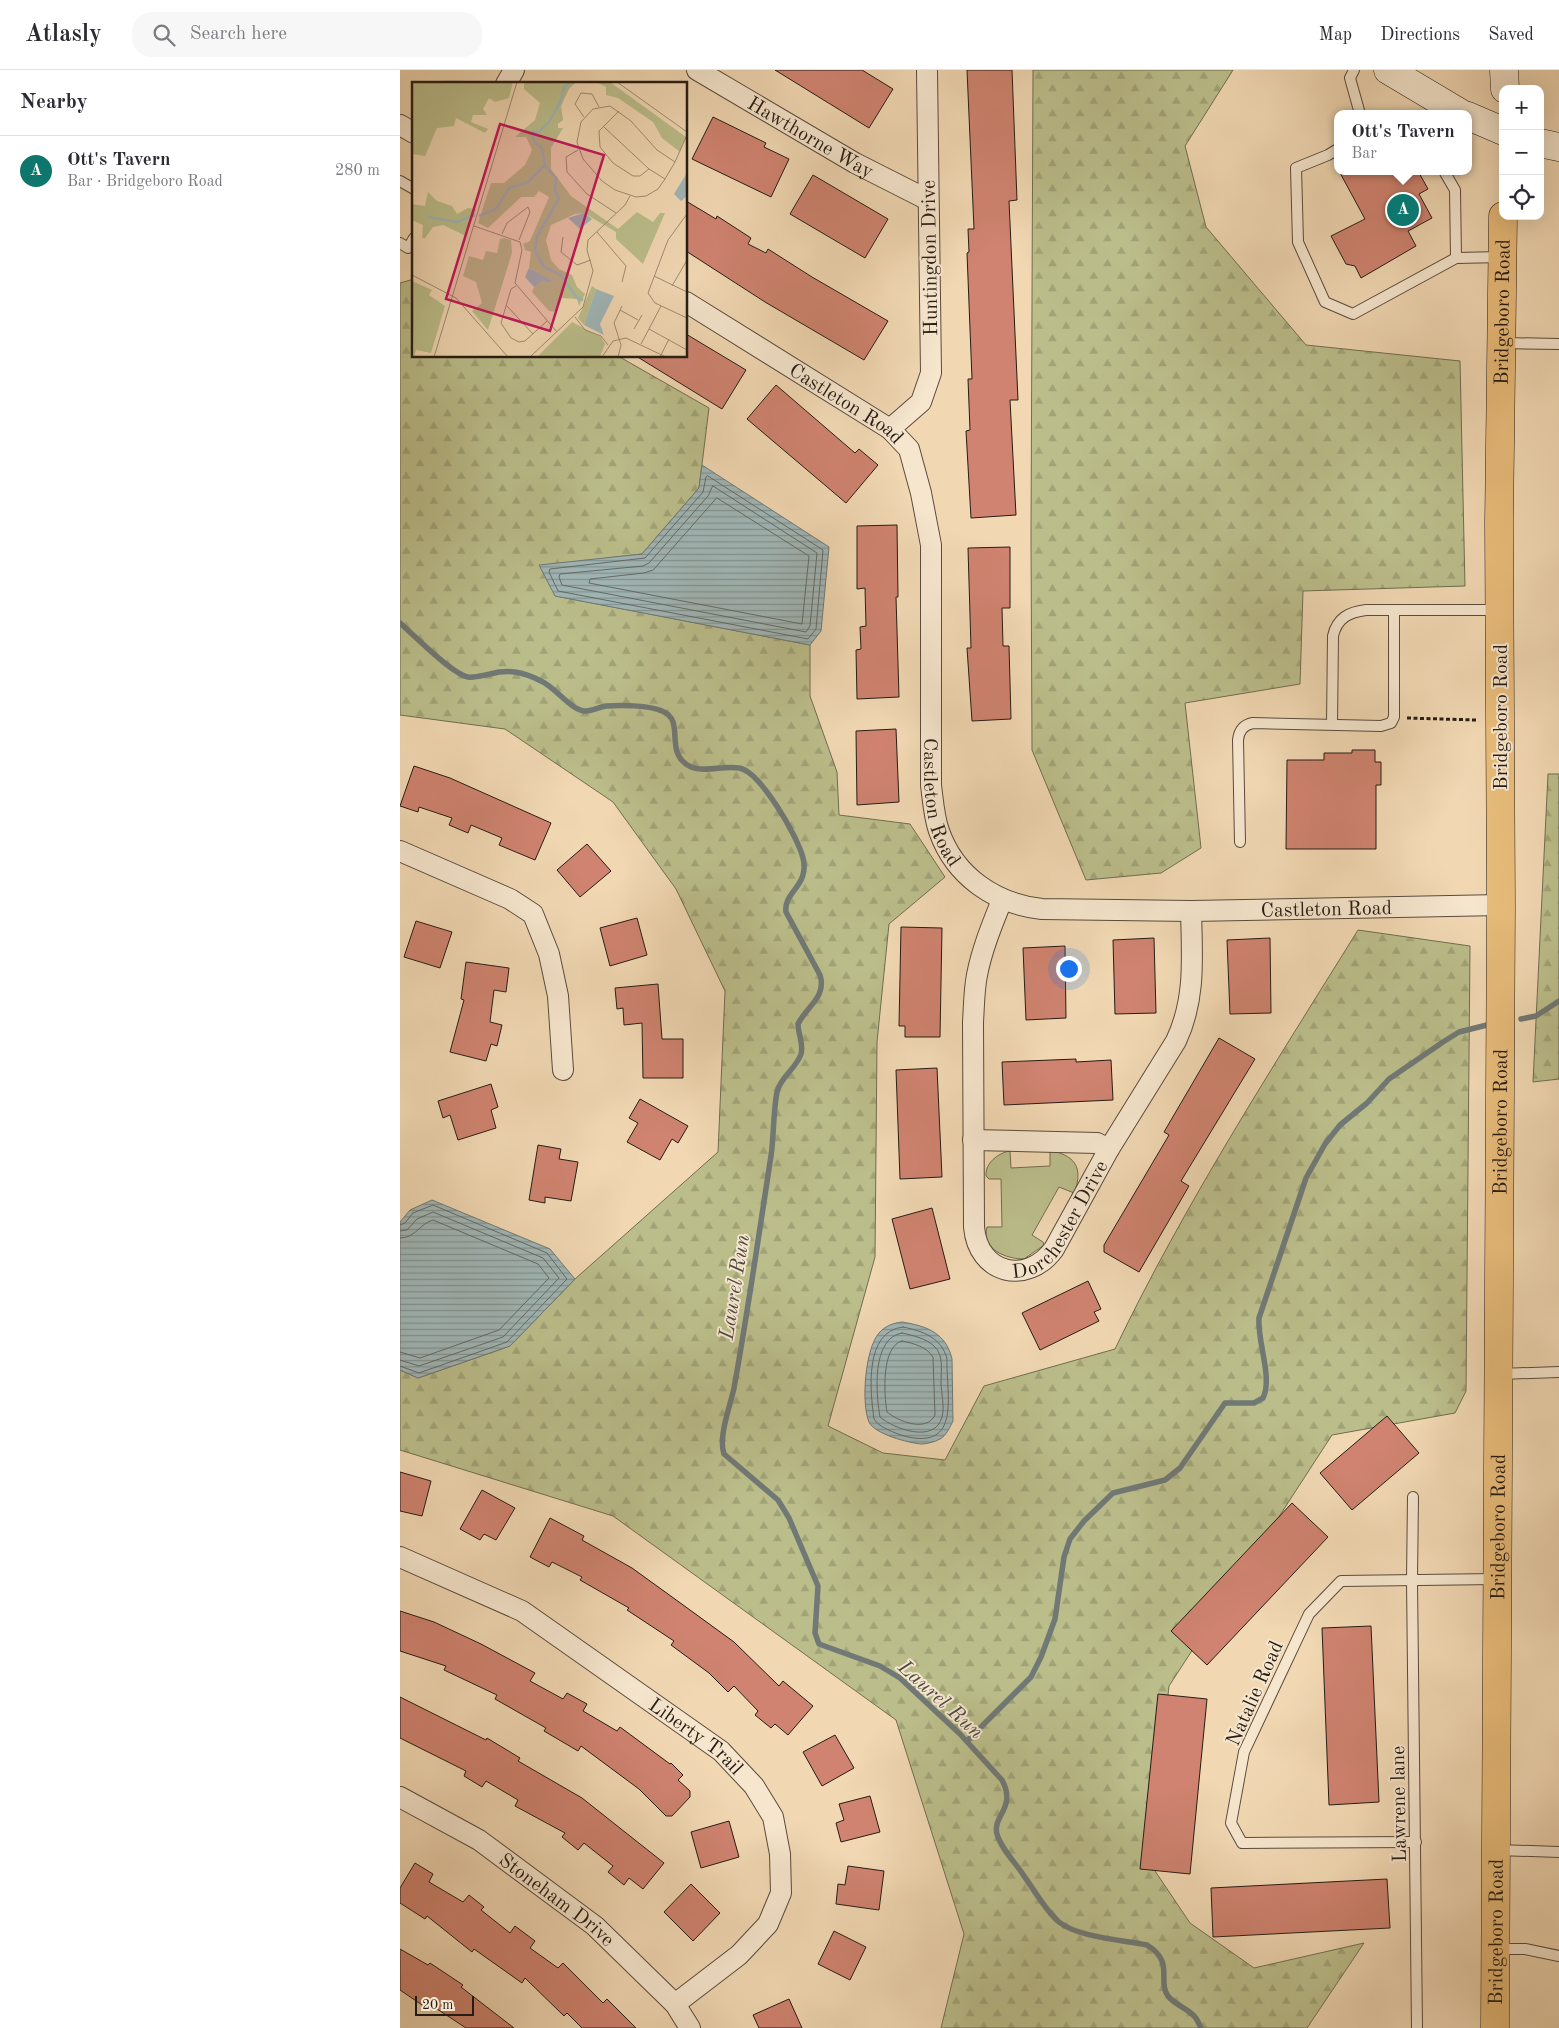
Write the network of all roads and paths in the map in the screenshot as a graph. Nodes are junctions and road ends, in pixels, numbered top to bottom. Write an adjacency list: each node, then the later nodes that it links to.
1 (514, 70): 7 (street)
2 (697, 70): 21 (street, Hawthorne Way)
3 (927, 70): 21 (street, Huntingdon Drive)
4 (1354, 70): 9 (lane)
5 (1388, 70): 10 (main road)
6 (1504, 70): 8 (main road)
7 (507, 82)
8 (1505, 85)
9 (1359, 110)
10 (1455, 110)
11 (1472, 118): 13 (main road)
12 (400, 125): 14 (street)
13 (1501, 130)
14 (412, 132)
15 (1544, 144): 16 (main road)
16 (1559, 147)
17 (1334, 151): 26 (lane)
18 (1447, 175): 26 (lane)
19 (400, 181): 20 (lane)
20 (412, 188)
21 (928, 200): 30 (street, Huntingdon Drive)
22 (1503, 220): 25 (main road, Bridgeboro Road)
23 (412, 241): 24 (lane)
24 (400, 243)
25 (1503, 257): 26 (lane); 28 (main road, Bridgeboro Road)
26 (1456, 258)
27 (688, 303): 30 (street, Castleton Road)
28 (1502, 343): 29 (lane); 32 (main road, Bridgeboro Road)
29 (1559, 344)
30 (890, 429): 38 (street, Castleton Road)
31 (1394, 610): 32 (lane); 33 (lane); 35 (lane)
32 (1500, 610): 39 (main road, Bridgeboro Road)
33 (1394, 718): 34 (path); 35 (lane)
34 (1476, 720)
35 (1332, 724): 36 (lane)
36 (1240, 842)
37 (400, 851): 41 (street)
38 (1002, 900): 40 (street, Castleton Road); 42 (street, Dorchester Drive)
39 (1502, 905): 40 (street, Castleton Road); 45 (main road, Bridgeboro Road)
40 (1191, 911): 43 (street, Dorchester Drive)
41 (563, 1070)
42 (973, 1140): 43 (street); 43 (street, Dorchester Drive)
43 (1109, 1149)
44 (1559, 1372): 45 (lane)
45 (1499, 1374): 48 (main road, Bridgeboro Road)
46 (1413, 1497): 49 (lane, Lawrene lane)
47 (400, 1558): 56 (street, Liberty Trail)
48 (1498, 1579): 49 (lane, Natalie Road); 52 (main road, Bridgeboro Road)
49 (1412, 1580): 51 (lane, Lawrene lane); 51 (lane, Natalie Road)
50 (400, 1798): 56 (street, Stoneham Drive)
51 (1416, 1842): 58 (lane, Lawrene lane)
52 (1496, 1850): 53 (lane); 54 (main road, Bridgeboro Road)
53 (1559, 1852)
54 (1495, 1948): 55 (lane); 59 (main road, Bridgeboro Road)
55 (1559, 1956)
56 (675, 2004): 57 (street, Stoneham Drive)
57 (690, 2028)
58 (1417, 2028)
59 (1495, 2028)

